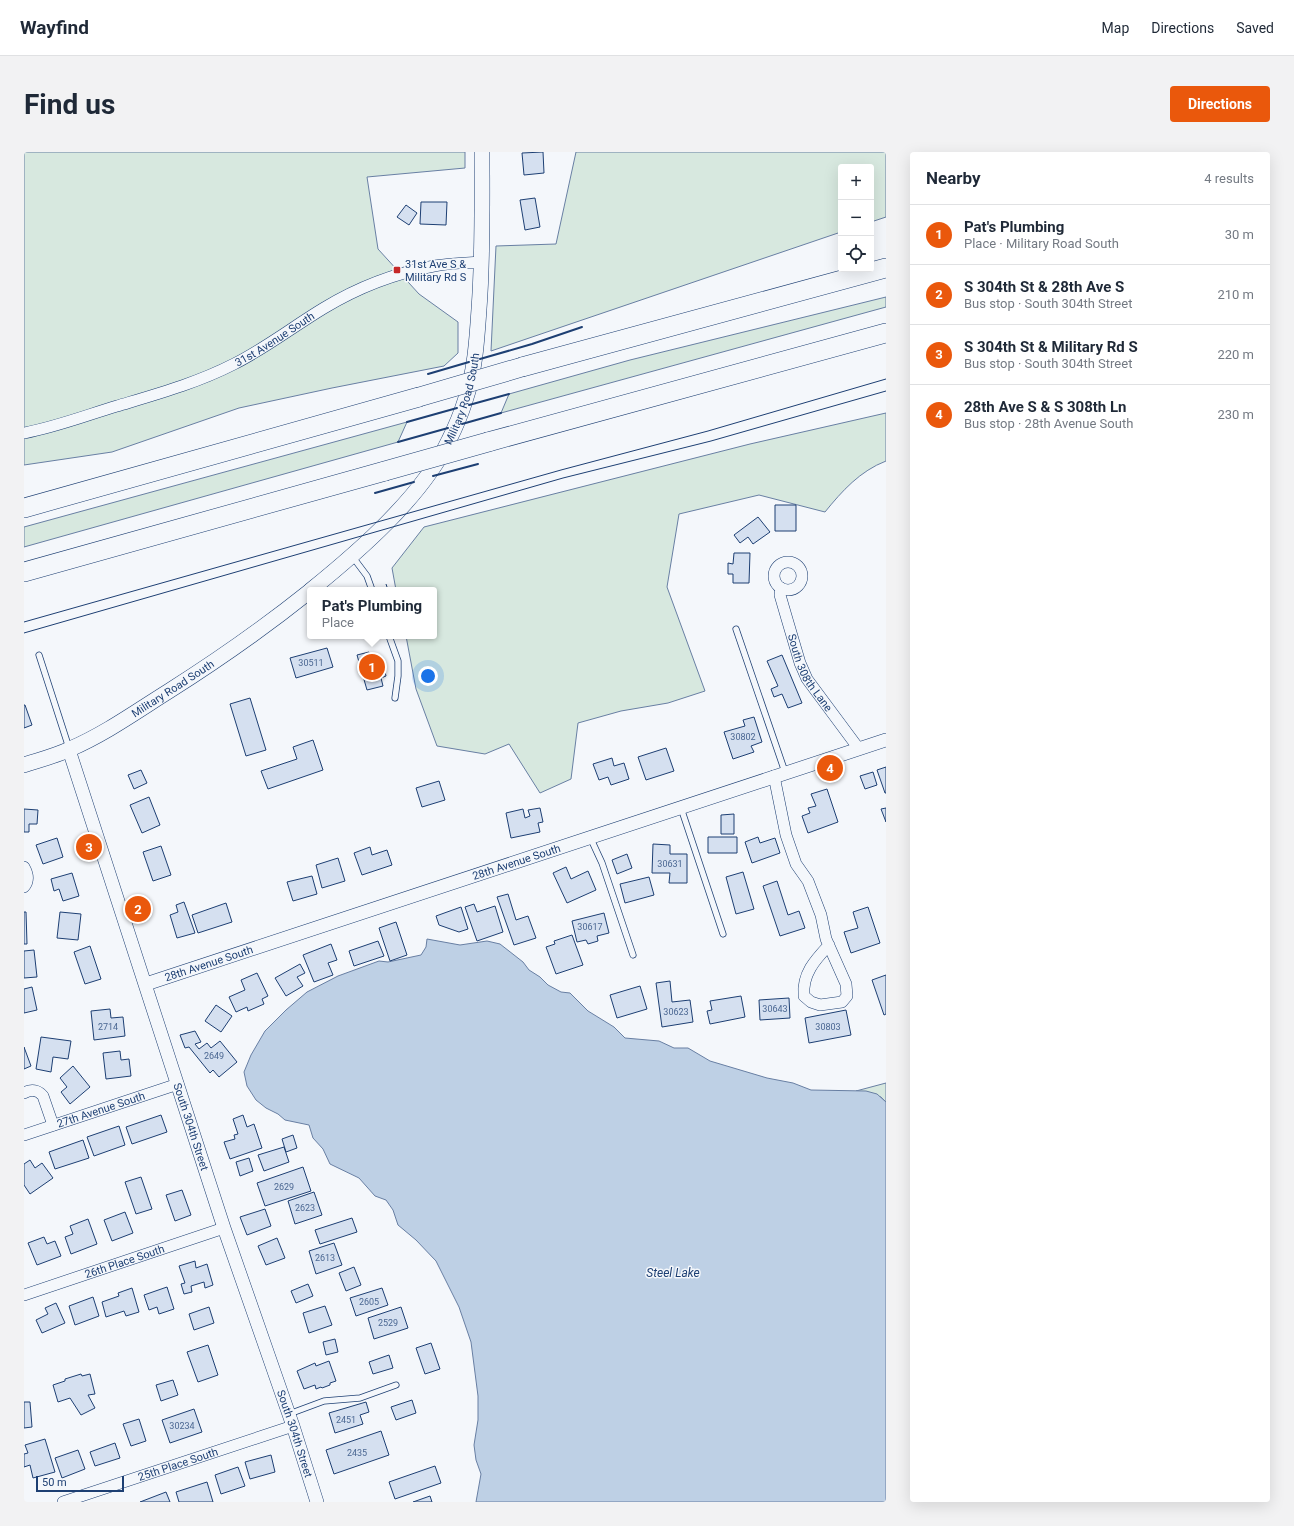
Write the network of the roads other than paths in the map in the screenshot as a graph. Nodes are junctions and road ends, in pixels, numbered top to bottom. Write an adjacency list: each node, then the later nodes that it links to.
1 (482, 152): 2 (main road, Military Road South)
2 (482, 262): 5 (street, 31st Avenue South); 7 (main road, Military Road South)
3 (886, 268): 6 (highway, bridge)
4 (886, 333): 8 (highway, bridge)
5 (24, 433)
6 (24, 508)
7 (352, 556): 9 (main road, Military Road South); 10 (lane)
8 (24, 572)
9 (314, 587)
10 (371, 587)
11 (781, 588): 18 (street, South 308th Lane)
12 (307, 592): 19 (main road, Military Road South)
13 (736, 629): 21 (lane)
14 (390, 639): 16 (lane)
15 (39, 655): 19 (lane)
16 (395, 698)
17 (886, 740): 18 (street, 28th Avenue South)
18 (858, 748): 21 (street, 28th Avenue South)
19 (69, 750): 20 (main road, Military Road South); 29 (street, South 304th Street)
20 (24, 765)
21 (780, 774): 22 (street, 28th Avenue South); 27 (street)
22 (681, 807): 23 (street, 28th Avenue South); 26 (lane)
23 (590, 837): 28 (lane); 29 (street, 28th Avenue South)
24 (24, 868): 25 (street)
25 (24, 887)
26 (723, 934)
27 (829, 945): 27 (street)
28 (633, 955)
29 (146, 984): 30 (street, South 304th Street)
30 (178, 1084): 32 (street, 27th Avenue South); 34 (street, South 304th Street)
31 (24, 1093): 32 (street)
32 (53, 1125): 33 (street, 27th Avenue South)
33 (25, 1131)
34 (224, 1228): 35 (street, 26th Place South); 37 (street, South 304th Street)
35 (24, 1295)
36 (396, 1385): 37 (lane)
37 (289, 1414): 38 (street, South 304th Street)
38 (293, 1426): 39 (street, 25th Place South); 40 (street, South 304th Street)
39 (63, 1502)
40 (317, 1502)

